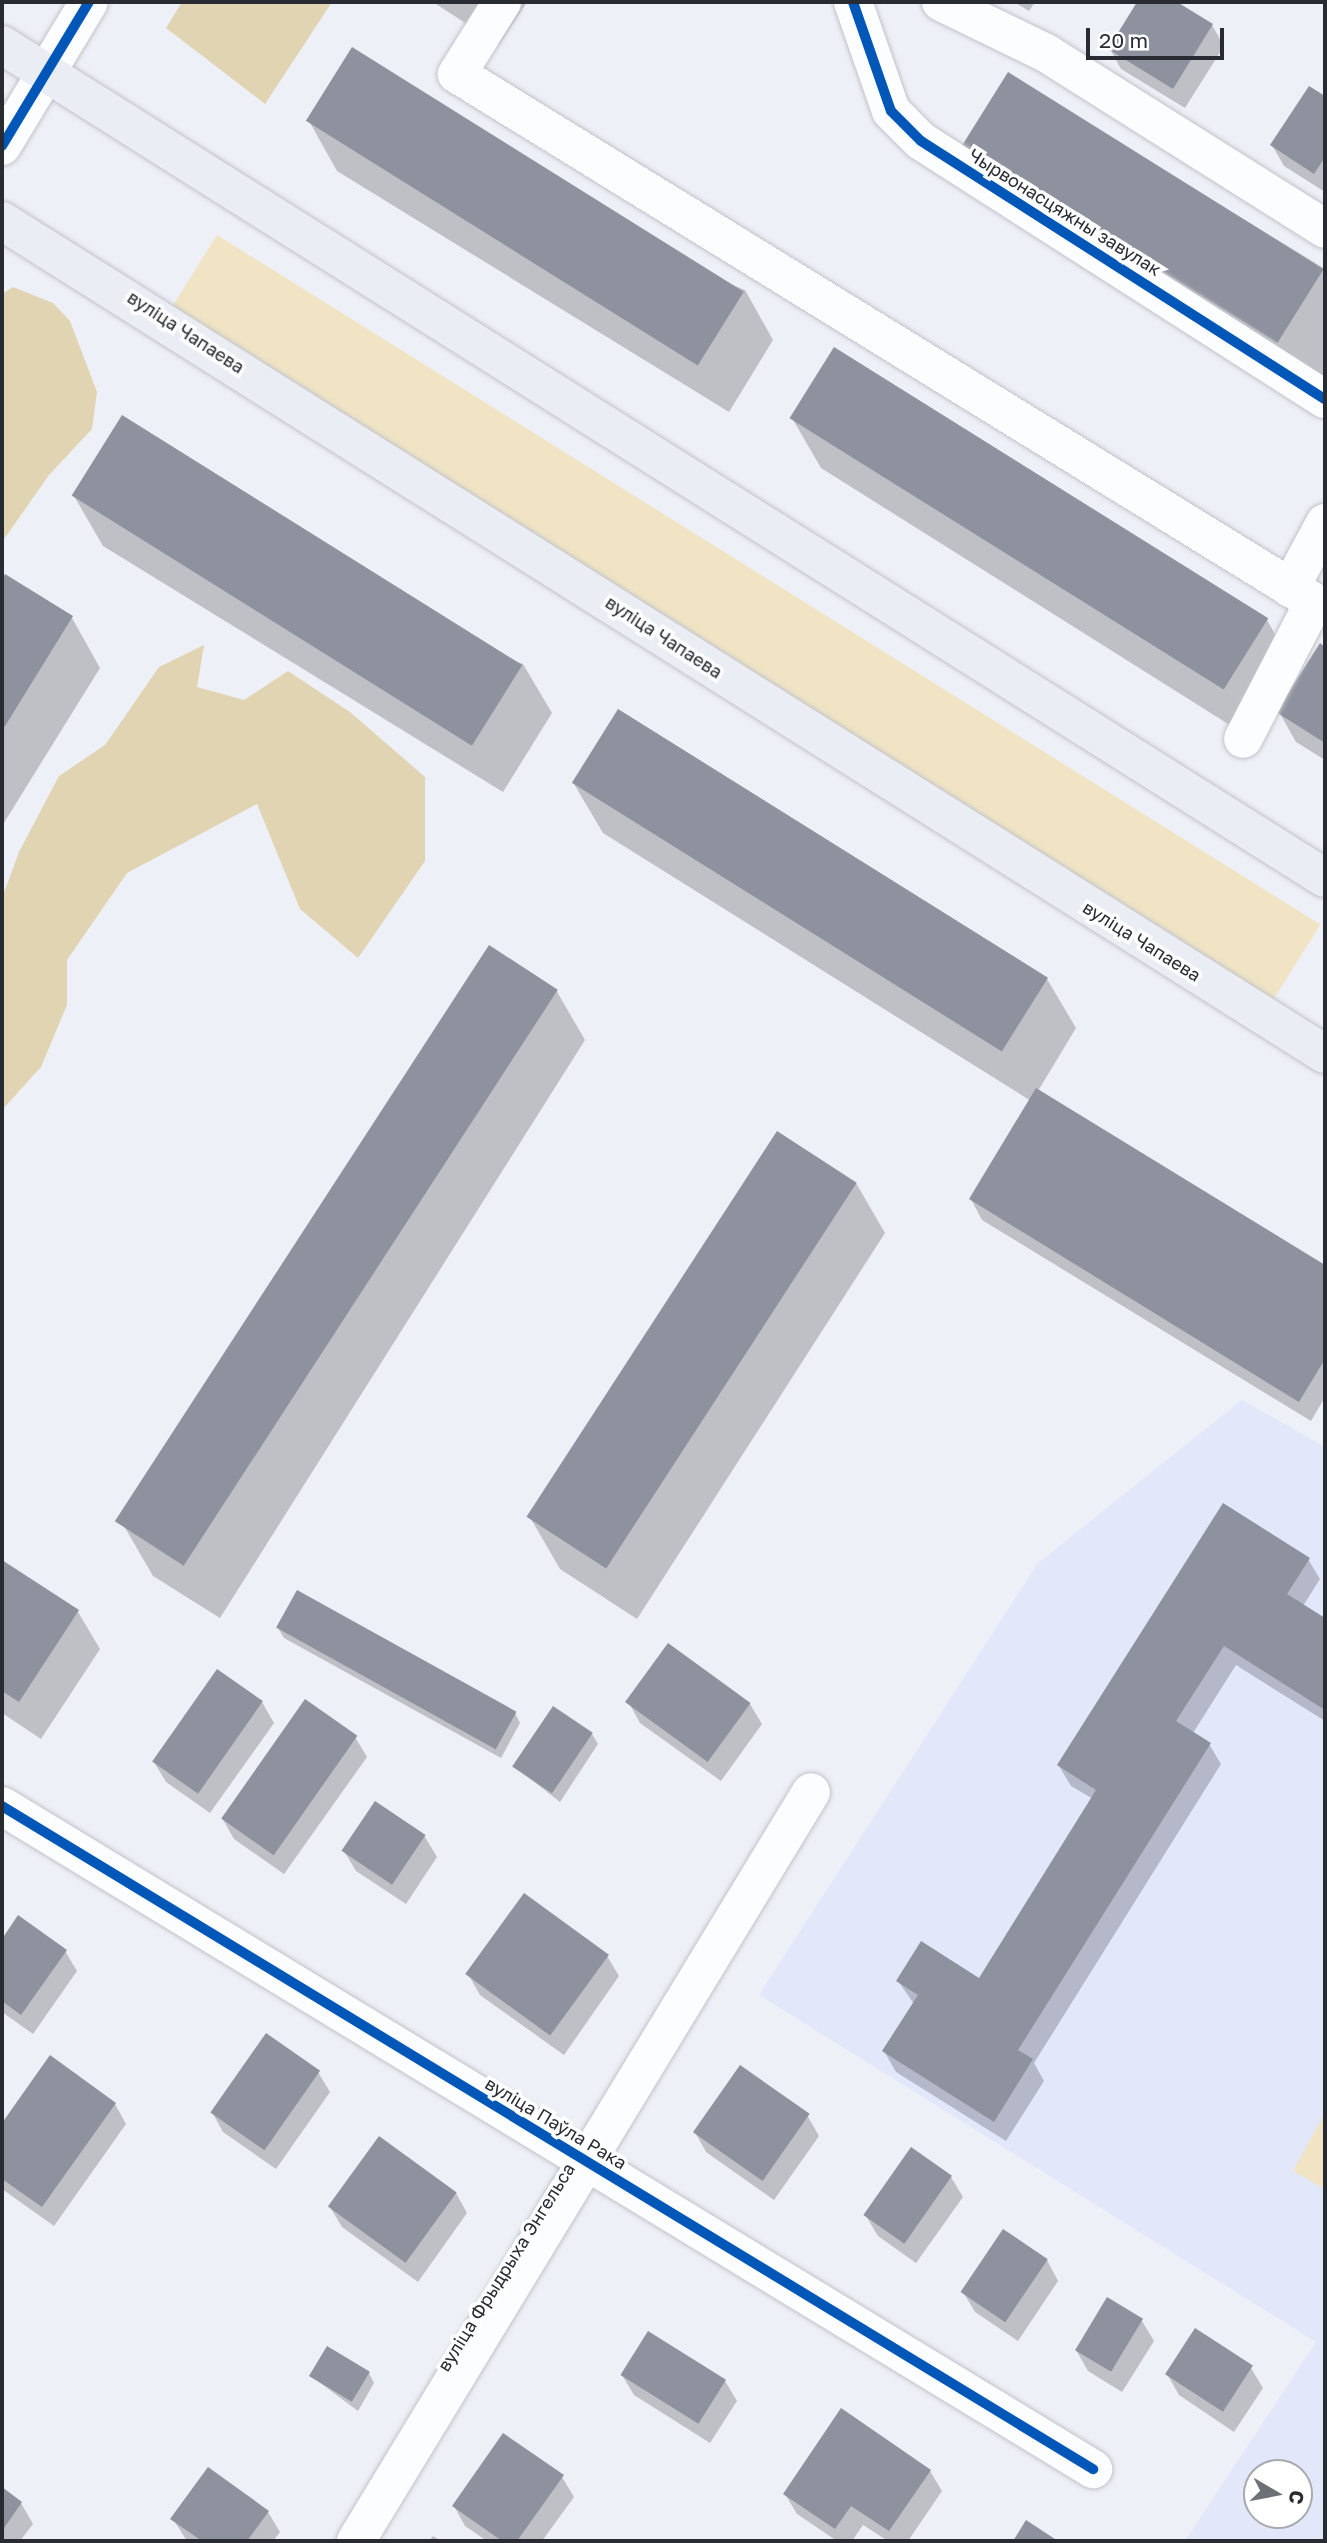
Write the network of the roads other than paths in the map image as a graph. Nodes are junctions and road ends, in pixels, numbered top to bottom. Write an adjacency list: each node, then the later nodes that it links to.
1 (89, 2): 6 (street)
2 (502, 2): 12 (street)
3 (853, 2): 10 (street, Чырвонасцяжны завулак)
4 (941, 2): 9 (street)
5 (2, 45): 6 (main road)
6 (46, 73): 7 (street); 14 (main road)
7 (2, 146)
8 (2, 221): 15 (main road, вуліца Чапаева)
9 (1325, 229)
10 (1325, 399)
11 (1325, 523): 12 (street)
12 (1290, 588): 13 (street)
13 (1243, 739)
14 (1325, 878)
15 (1325, 1054)
16 (811, 1792): 18 (street, вуліца Фрыдрыха Энгельса)
17 (2, 1806): 18 (street, вуліца Паўла Рака)
18 (590, 2164): 19 (street, вуліца Паўла Рака); 20 (street, вуліца Фрыдрыха Энгельса)
19 (1093, 2469)
20 (356, 2541)

